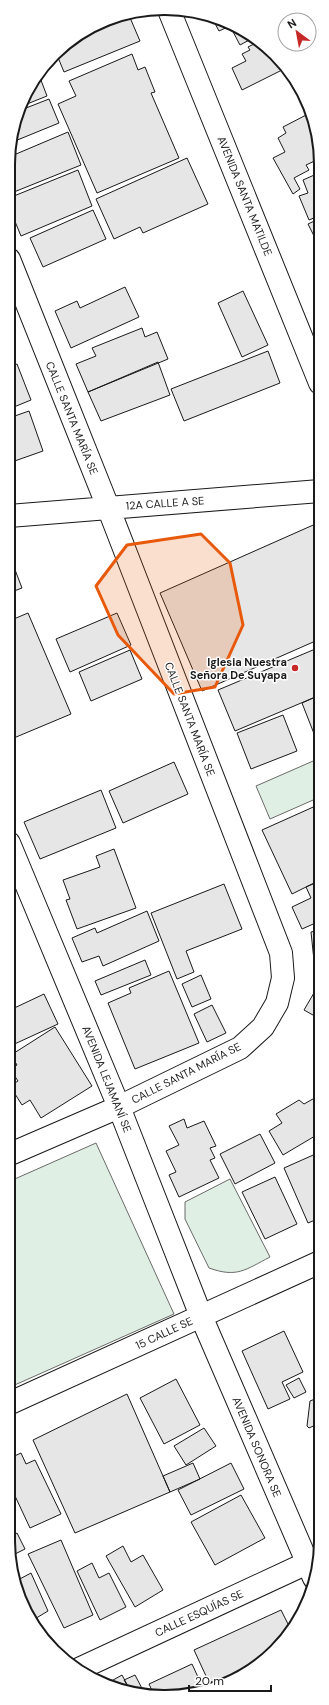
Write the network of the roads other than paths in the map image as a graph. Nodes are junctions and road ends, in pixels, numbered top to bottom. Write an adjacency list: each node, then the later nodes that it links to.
1 (171, 15): 3 (street, AVENIDA SANTA MATILDE)
2 (15, 274): 5 (street, CALLE SANTA MARÍA SE)
3 (314, 367)
4 (314, 491): 5 (street, 12A CALLE A SE)
5 (108, 507): 6 (street, 12A CALLE A SE); 8 (street, CALLE SANTA MARÍA SE)
6 (15, 515)
7 (15, 857): 8 (street, AVENIDA LEJAMANÍ SE)
8 (119, 1107): 9 (street, CALLE SANTA MARÍA SE); 11 (street, AVENIDA LEJAMANÍ SE)
9 (15, 1152)
10 (314, 1265): 11 (street, 15 CALLE SE)
11 (200, 1316): 12 (street, 15 CALLE SE); 13 (street, AVENIDA SONORA SE)
12 (15, 1401)
13 (312, 1563)
14 (312, 1567): 15 (street, CALLE ESQUÍAS SE)
15 (84, 1667)

